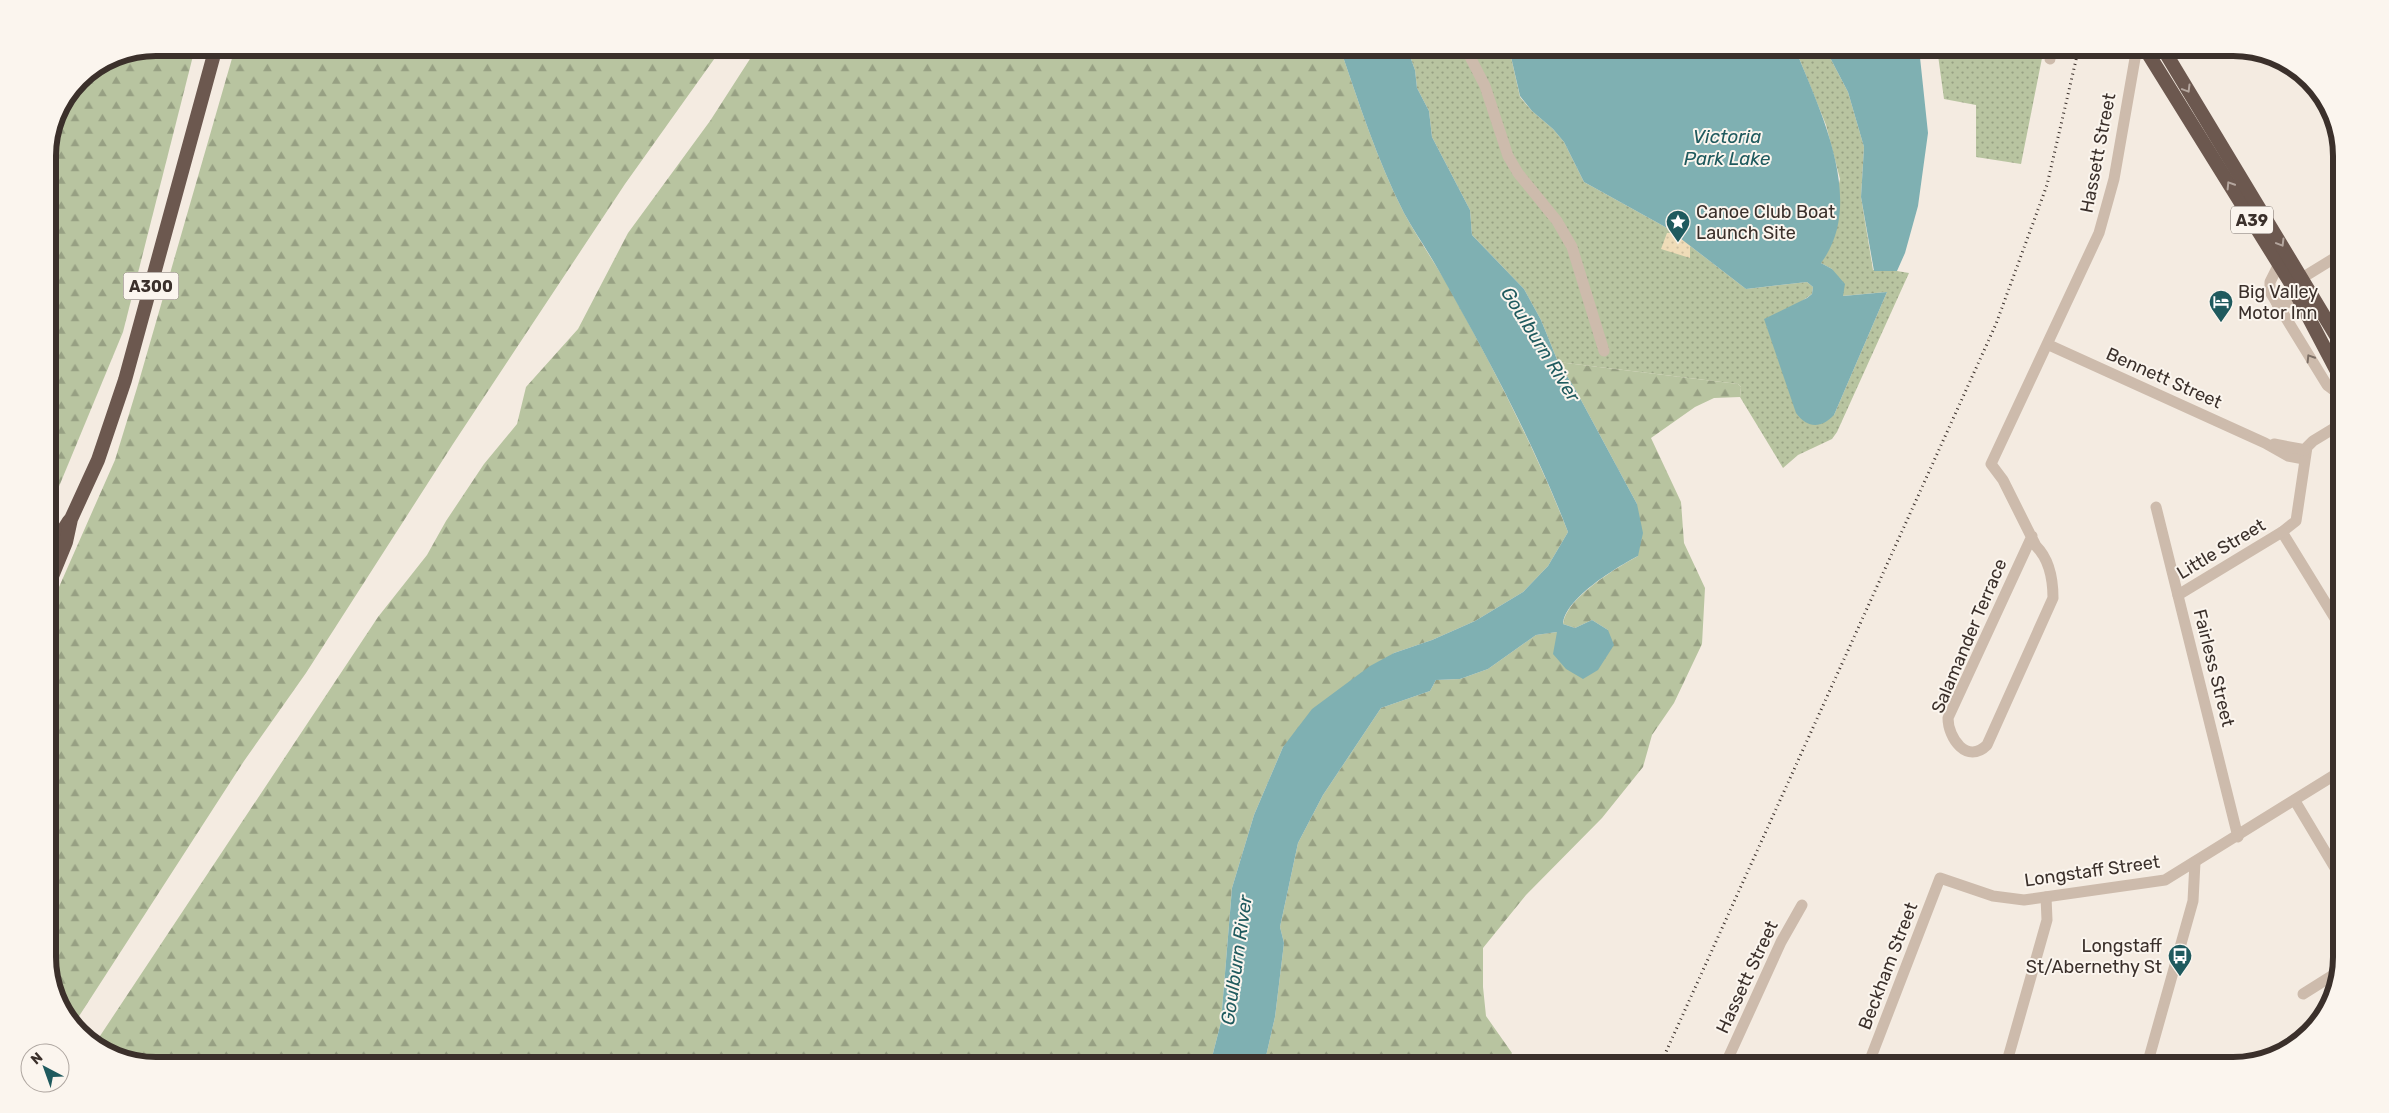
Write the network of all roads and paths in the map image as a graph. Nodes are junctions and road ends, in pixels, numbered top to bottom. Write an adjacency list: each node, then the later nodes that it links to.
1 (214, 56): 21 (highway, A300)
2 (1469, 56): 13 (street)
3 (2136, 56): 12 (street, Hassett Street)
4 (2149, 56): 7 (highway, A39, one-way to 4)
5 (2167, 56): 8 (highway, A39, one-way to 8)
6 (2333, 259): 8 (street)
7 (2279, 264): 9 (street); 10 (highway, A39)
8 (2302, 278): 11 (highway, A39)
9 (2277, 304): 10 (street); 15 (street, one-way to 9)
10 (2303, 305): 14 (highway, A39)
11 (2333, 330)
12 (2049, 345): 17 (street, Bennett Street); 20 (street, Hassett Street)
13 (1604, 351)
14 (2333, 363)
15 (2333, 390)
16 (2333, 429): 17 (street)
17 (2305, 454): 19 (street, Little Street)
18 (2156, 507): 22 (street, Fairless Street)
19 (2282, 532): 22 (street, Little Street); 23 (street)
20 (2032, 536): 20 (street, Salamander Terrace)
21 (56, 544)
22 (2178, 595): 26 (street, Fairless Street)
23 (2333, 615)
24 (2333, 777): 25 (street, Longstaff Street)
25 (2295, 801): 26 (street, Longstaff Street); 28 (street)
26 (2238, 837): 27 (street, Longstaff Street)
27 (2195, 862): 30 (street, Longstaff Street); 37 (street)
28 (2333, 863)
29 (1940, 878): 30 (street, Longstaff Street); 35 (street, Beckham Street)
30 (2046, 897): 36 (street)
31 (1802, 905): 34 (street, Hassett Street)
32 (2331, 976): 33 (street)
33 (2303, 994)
34 (1729, 1057)
35 (1871, 1057)
36 (2009, 1057)
37 (2150, 1057)

